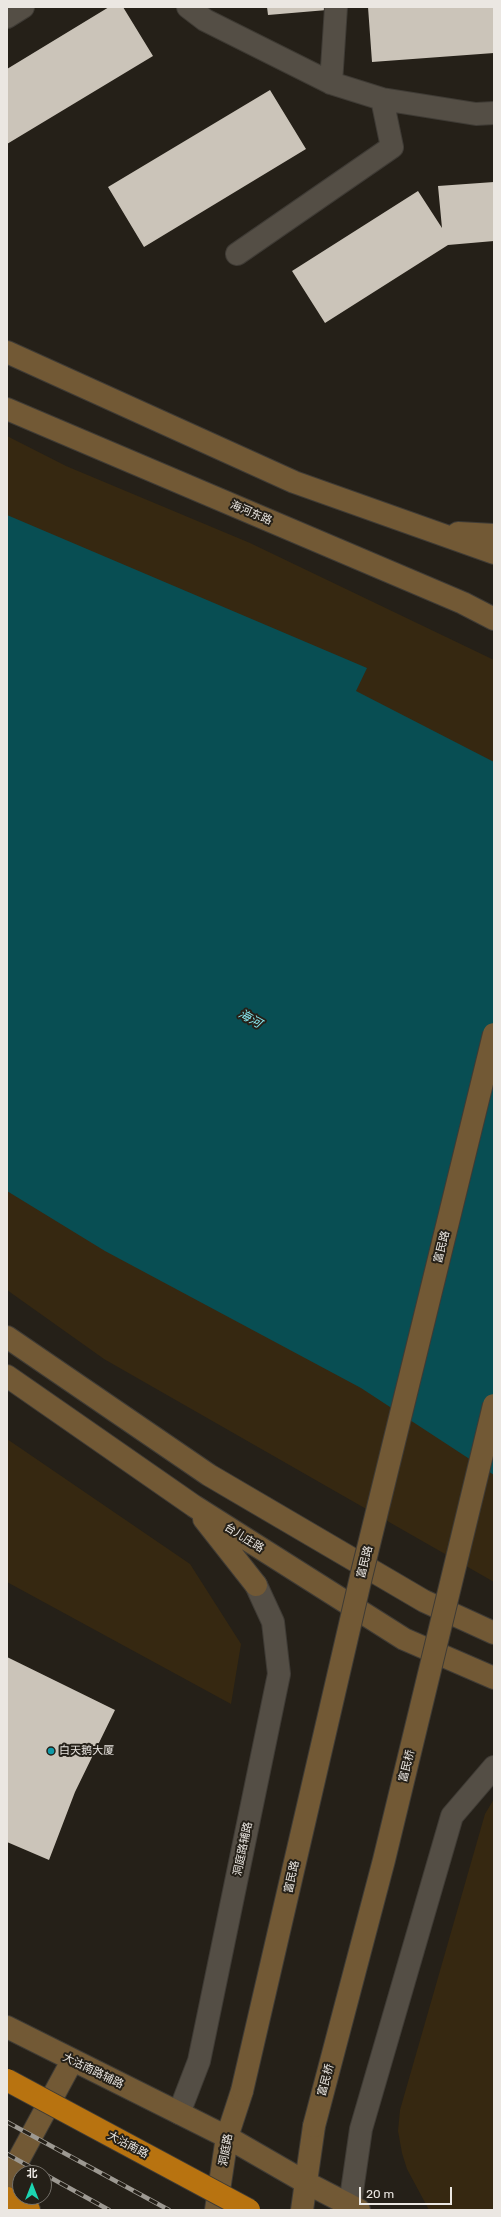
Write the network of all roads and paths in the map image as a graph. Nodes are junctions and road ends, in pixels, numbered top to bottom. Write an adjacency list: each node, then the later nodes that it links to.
1 (23, 7): 4 (street)
2 (188, 7): 5 (street)
3 (336, 7): 5 (street)
4 (7, 17)
5 (331, 83): 6 (street)
6 (382, 99): 7 (street); 8 (street)
7 (494, 112)
8 (237, 254)
9 (7, 352): 11 (main road)
10 (7, 409): 14 (main road, 海河东路)
11 (423, 529): 12 (main road); 13 (main road)
12 (494, 534)
13 (494, 553)
14 (494, 618)
15 (494, 1034): 27 (main road, 富民路, bridge)
16 (7, 1337): 21 (main road)
17 (7, 1376): 19 (main road, 台儿庄路)
18 (494, 1405): 31 (main road, 富民桥, bridge)
19 (194, 1506): 20 (main road); 22 (main road, 台儿庄路)
20 (256, 1585): 28 (street, 洞庭路辅路)
21 (494, 1633)
22 (494, 1678)
23 (494, 1766): 33 (street)
24 (7, 2027): 25 (main road, 大沽南路辅路)
25 (72, 2061): 28 (main road, 大沽南路辅路); 30 (main road)
26 (7, 2080): 36 (highway, 大沽南路, bridge)
27 (242, 2091): 29 (main road, 洞庭路)
28 (179, 2113): 29 (main road, 大沽南路辅路)
29 (227, 2137): 31 (main road, 大沽南路辅路); 35 (main road, 洞庭路)
30 (7, 2181)
31 (305, 2182): 33 (main road); 37 (main road)
32 (7, 2198): 34 (highway)
33 (355, 2207)
34 (29, 2210)
35 (216, 2210)
36 (249, 2210)
37 (302, 2210)

